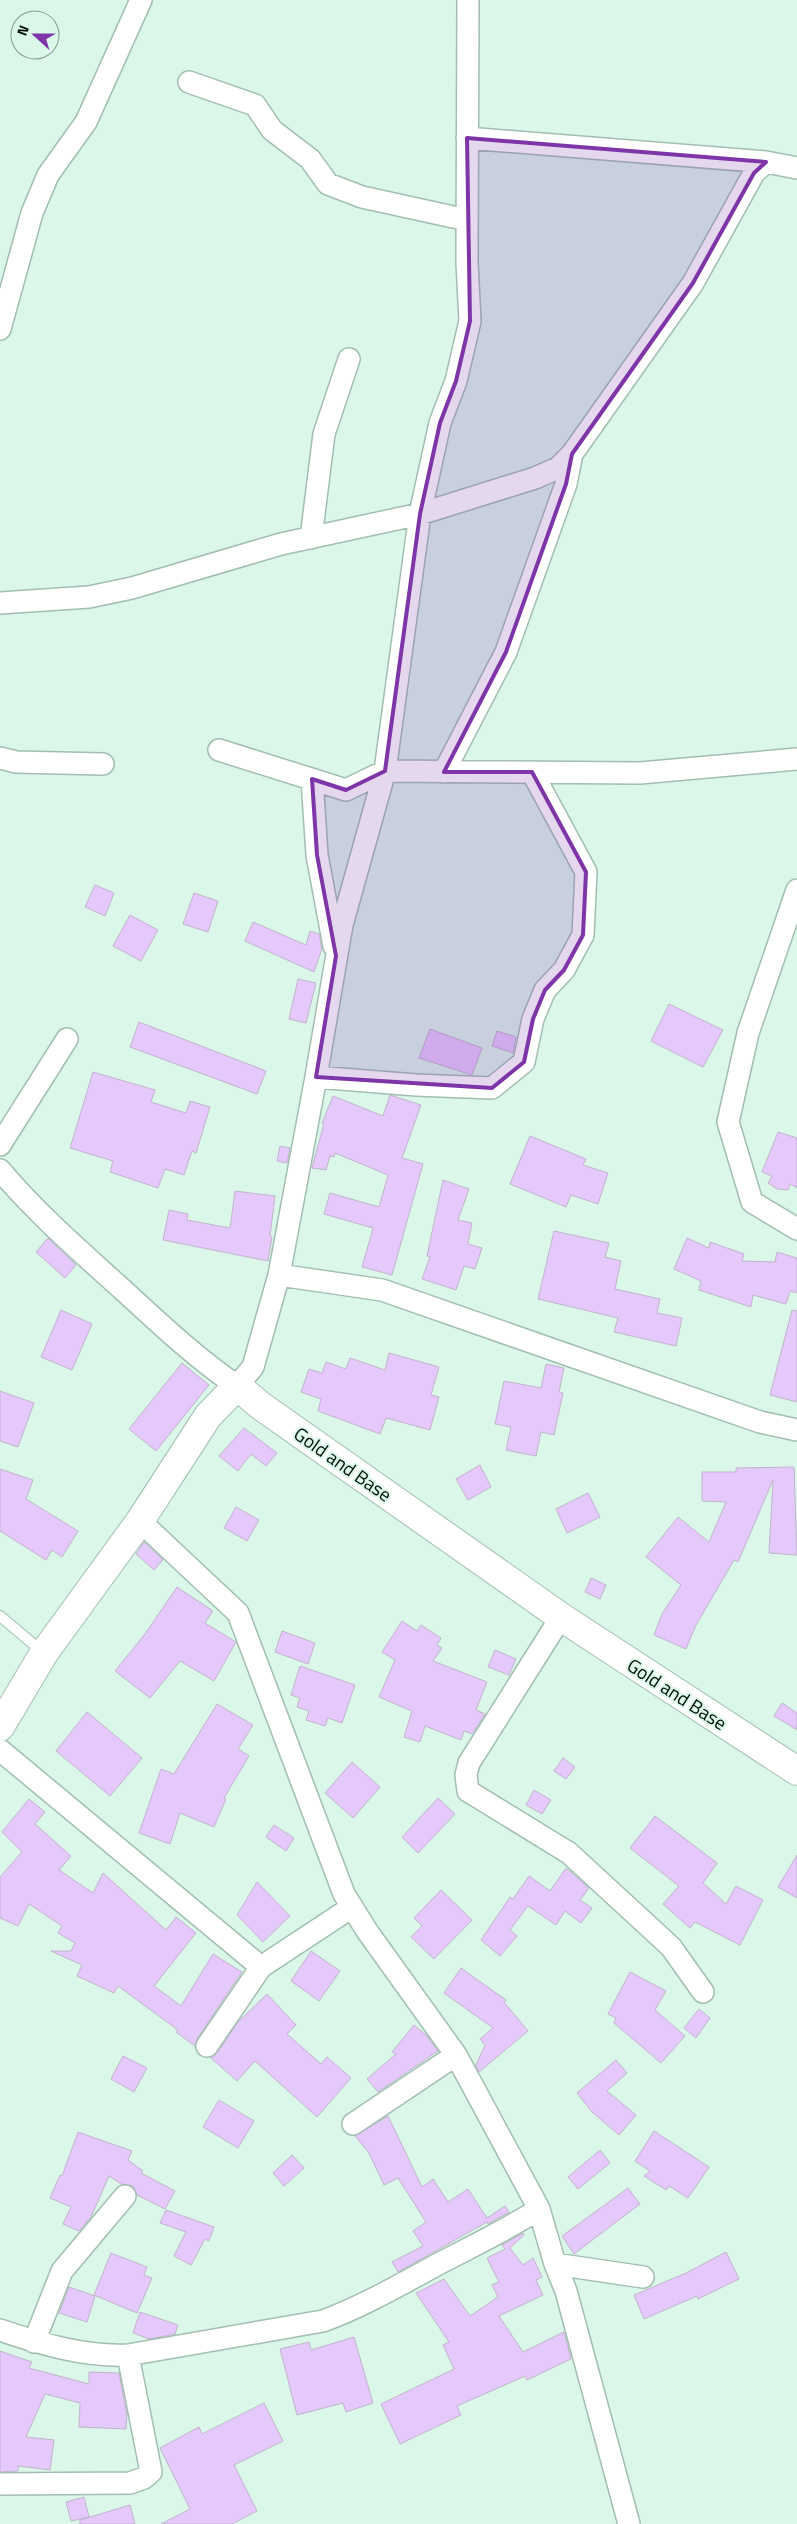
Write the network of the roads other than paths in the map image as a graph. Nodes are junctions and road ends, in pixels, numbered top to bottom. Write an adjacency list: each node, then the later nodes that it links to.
1 (141, 0): 8 (street)
2 (468, 0): 4 (street)
3 (189, 82): 7 (street)
4 (467, 138): 5 (street); 7 (street)
5 (766, 162): 6 (street); 10 (street)
6 (797, 168)
7 (467, 220): 11 (street)
8 (0, 329)
9 (349, 359): 12 (street)
10 (572, 454): 11 (street); 19 (street)
11 (420, 514): 12 (street); 18 (street)
12 (311, 538): 13 (street)
13 (0, 604)
14 (219, 750): 21 (street)
15 (0, 758): 17 (street)
16 (797, 759): 20 (street)
17 (103, 764)
18 (385, 771): 19 (street); 21 (street); 23 (street)
19 (444, 772): 20 (street)
20 (532, 772): 25 (street)
21 (312, 779): 23 (street)
22 (797, 890): 28 (street)
23 (336, 956): 25 (street)
24 (67, 1039): 26 (street)
25 (316, 1077): 29 (street)
26 (0, 1144)
27 (0, 1170): 30 (street)
28 (797, 1229)
29 (278, 1275): 30 (street); 31 (street)
30 (237, 1386): 32 (main road); 34 (main road, Gold and Base)
31 (797, 1430)
32 (140, 1521): 35 (main road); 39 (street)
33 (0, 1616): 35 (lane)
34 (561, 1617): 38 (main road, Gold and Base); 41 (street)
35 (44, 1653): 36 (main road)
36 (0, 1727)
37 (0, 1750): 40 (street)
38 (797, 1771)
39 (352, 1907): 40 (street); 43 (street)
40 (261, 1967): 42 (street)
41 (703, 1992)
42 (207, 2046)
43 (456, 2055): 44 (street); 46 (street)
44 (353, 2124)
45 (125, 2196): 50 (street)
46 (539, 2209): 47 (street); 51 (street)
47 (555, 2264): 48 (street); 53 (street)
48 (643, 2276)
49 (0, 2330): 50 (street)
50 (34, 2342): 51 (street)
51 (128, 2355): 52 (street)
52 (0, 2484)
53 (629, 2524)

